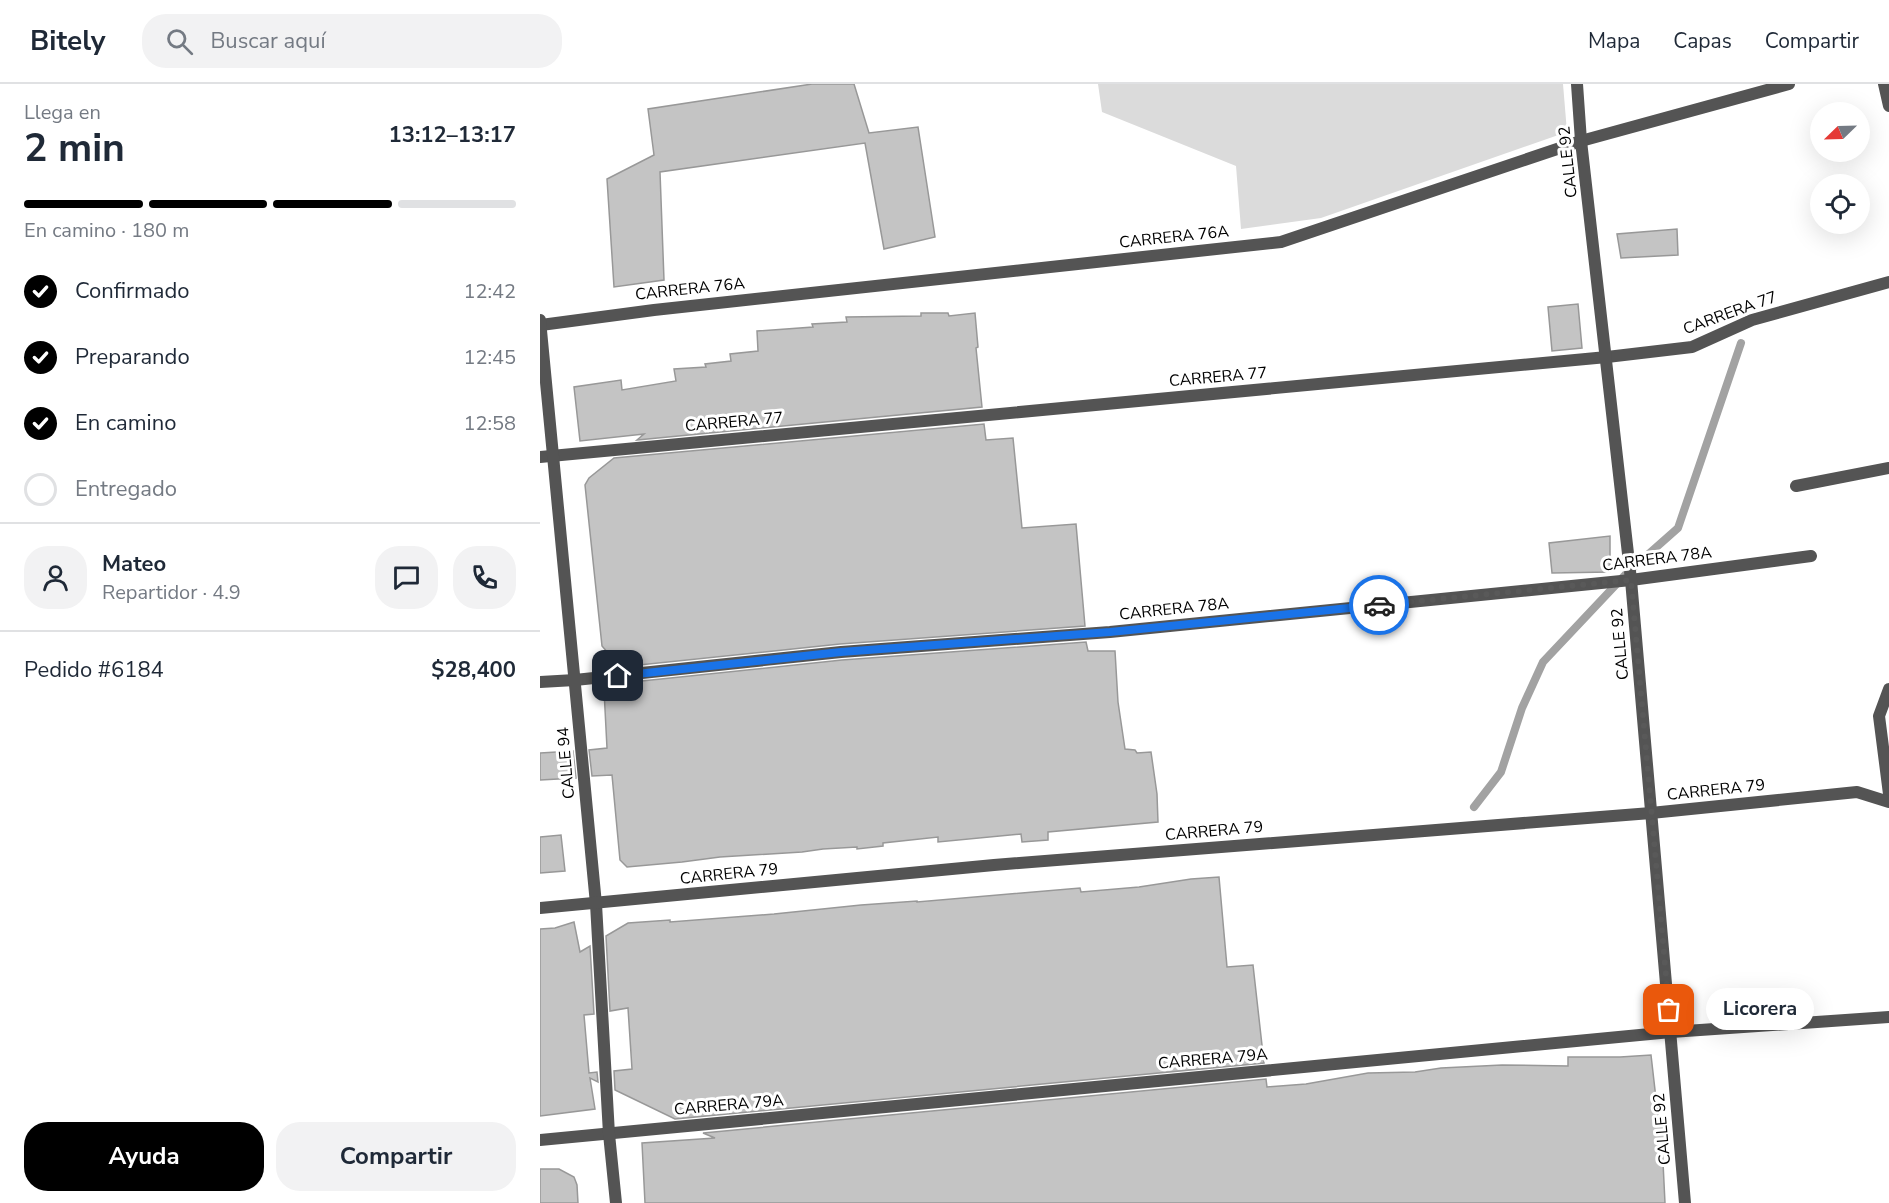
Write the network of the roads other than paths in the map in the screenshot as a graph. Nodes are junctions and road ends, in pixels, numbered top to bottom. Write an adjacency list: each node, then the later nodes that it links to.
1 (1577, 84): 5 (street, CALLE 92)
2 (1789, 84): 5 (street, CARRERA 76A)
3 (1884, 84): 4 (street)
4 (1889, 105)
5 (1581, 141): 8 (street, CARRERA 76A); 9 (street, CALLE 92)
6 (1889, 282): 9 (street, CARRERA 77)
7 (540, 320): 8 (street, CALLE 94)
8 (541, 325): 10 (street, CALLE 94)
9 (1607, 357): 10 (street, CARRERA 77); 14 (street, CALLE 92)
10 (546, 456): 15 (street, CALLE 94)
11 (1889, 468): 12 (street)
12 (1796, 486)
13 (1811, 556): 14 (street, CARRERA 78A)
14 (1631, 580): 15 (street, CARRERA 78A); 20 (street, CALLE 92)
15 (575, 680): 16 (street, CARRERA 78A); 21 (street, CALLE 94)
16 (540, 682)
17 (1889, 689): 18 (street)
18 (1889, 794)
19 (1889, 802): 20 (street, CARRERA 79)
20 (1651, 813): 21 (street, CARRERA 79); 24 (street, CALLE 92)
21 (596, 904): 22 (street, CARRERA 79); 25 (street, CALLE 94)
22 (540, 909)
23 (1889, 1017): 24 (street, CARRERA 79A)
24 (1671, 1032): 25 (street, CARRERA 79A); 28 (street, CALLE 92)
25 (609, 1134): 26 (street, CARRERA 79A); 27 (street, CALLE 94)
26 (540, 1140)
27 (615, 1203)
28 (1685, 1203)

